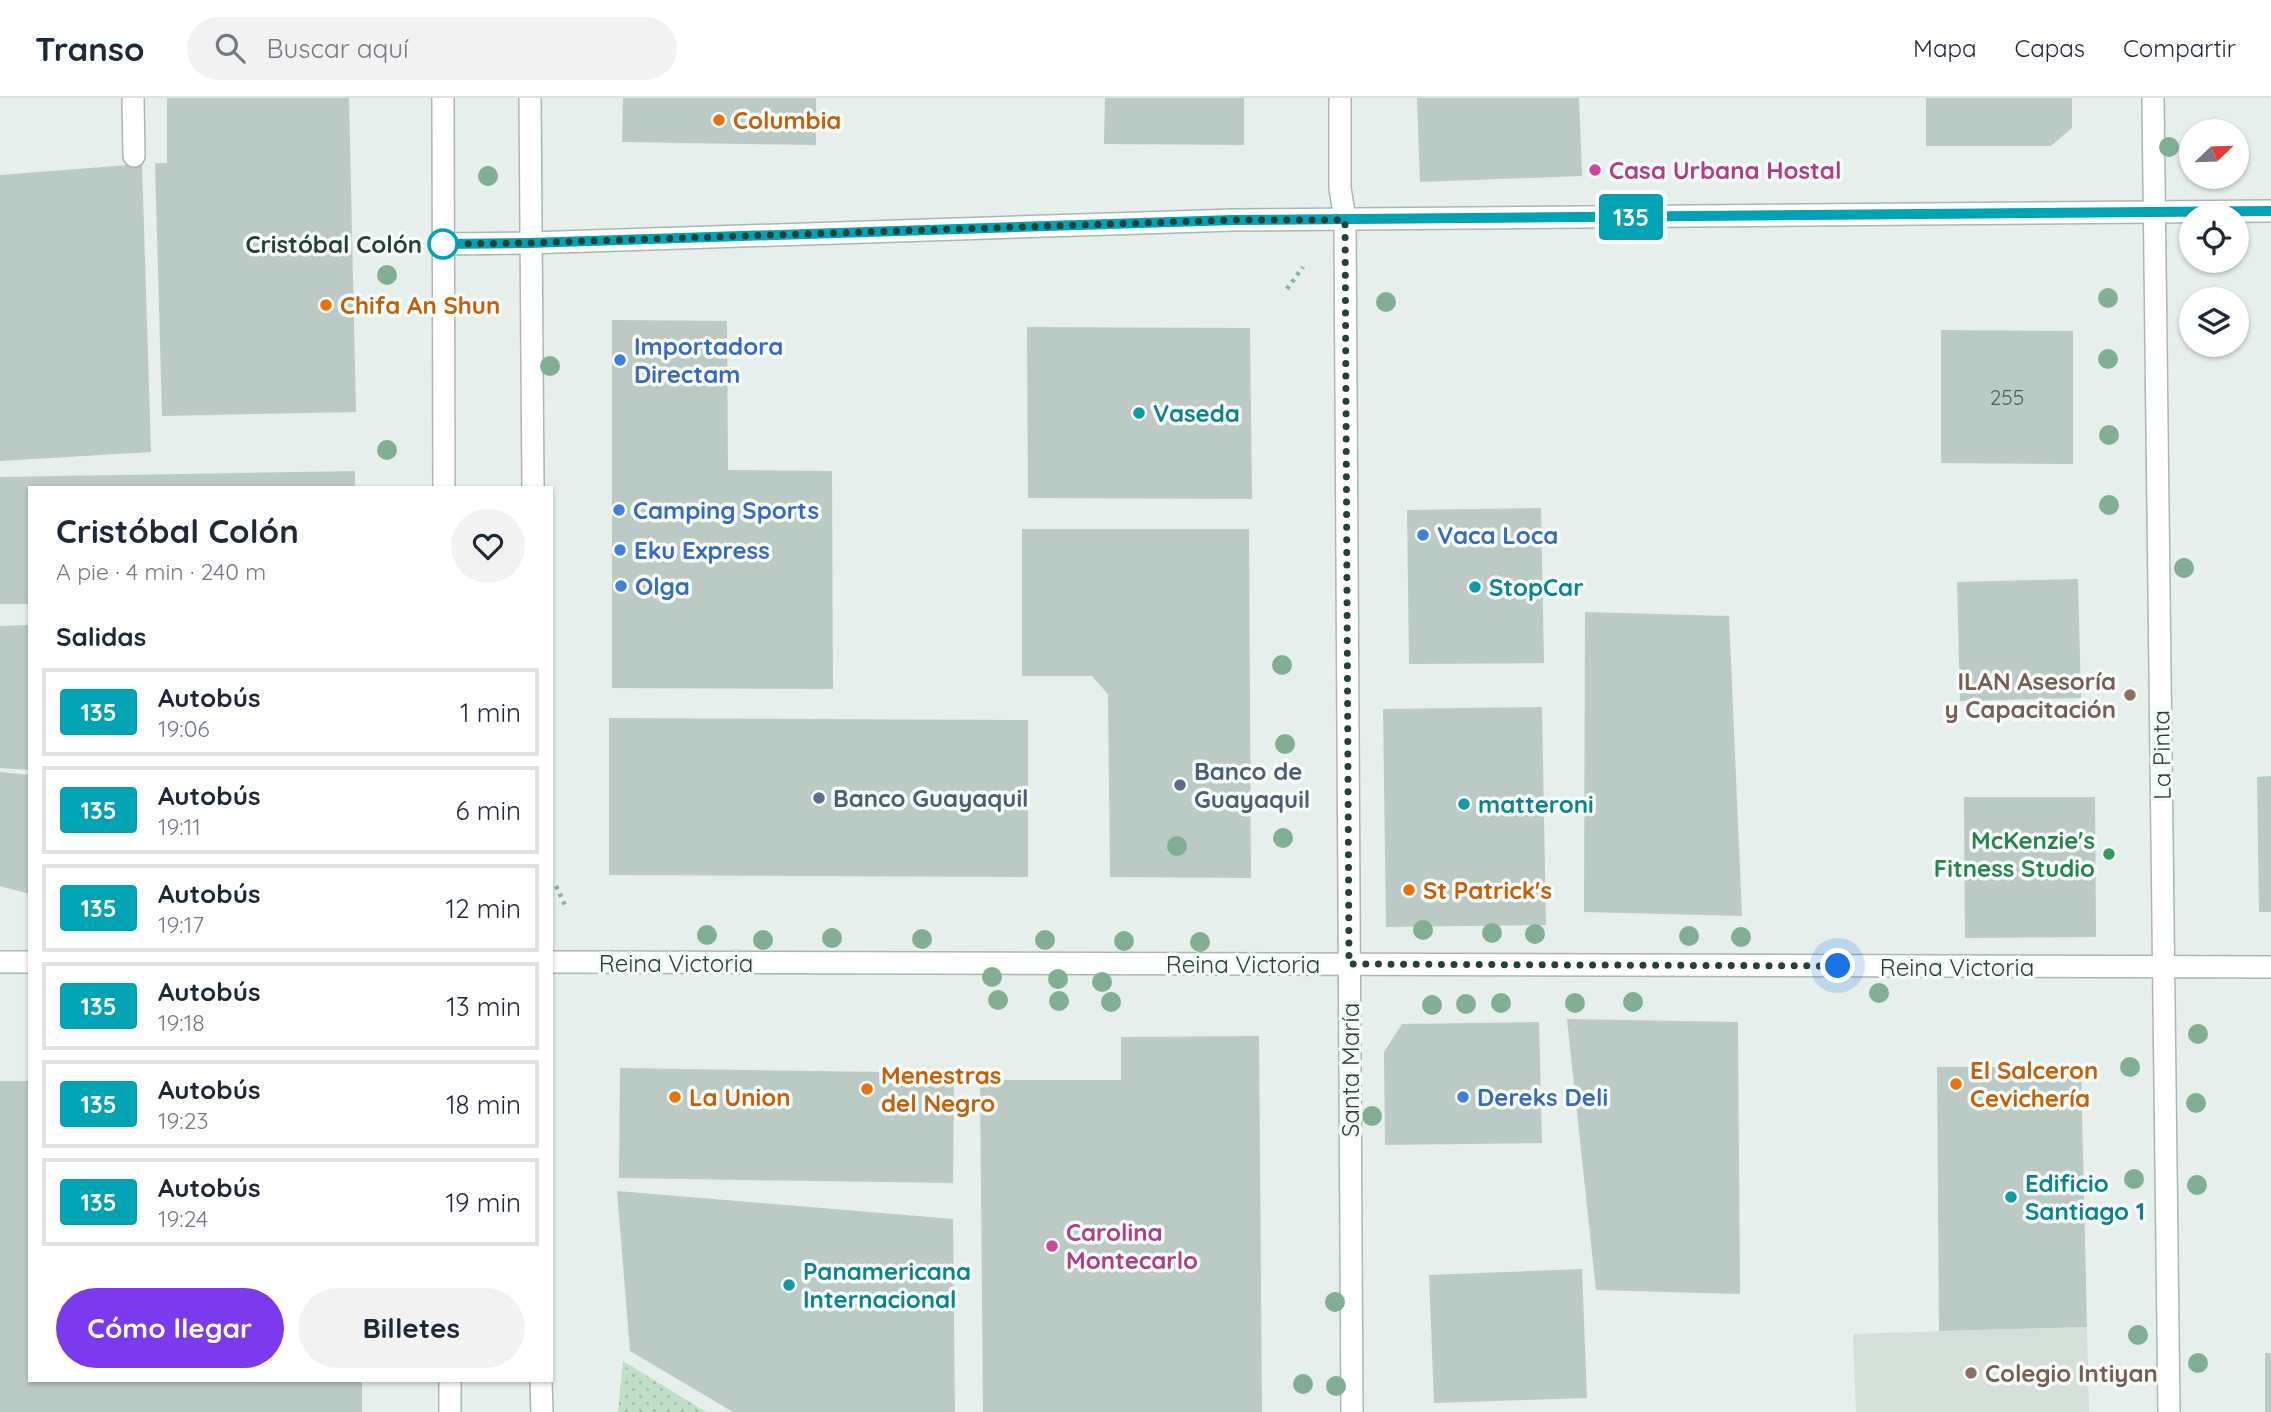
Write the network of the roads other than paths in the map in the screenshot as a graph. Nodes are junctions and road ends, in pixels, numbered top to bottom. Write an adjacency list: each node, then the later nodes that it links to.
1 (133, 98): 6 (street)
2 (443, 98): 11 (street)
3 (530, 98): 10 (street)
4 (1340, 98): 9 (street, Santa María)
5 (2153, 98): 8 (street, La Pinta)
6 (134, 156)
7 (2271, 211): 8 (street)
8 (2154, 212): 9 (street); 18 (street, La Pinta)
9 (1345, 220): 10 (street); 17 (street, Santa María)
10 (529, 243): 11 (street); 13 (street)
11 (443, 244): 12 (street)
12 (444, 486)
13 (533, 486)
14 (0, 962): 15 (street)
15 (28, 962)
16 (553, 962): 17 (street, Reina Victoria)
17 (1349, 964): 18 (street, Reina Victoria); 24 (street, Santa María)
18 (2164, 967): 19 (street, Reina Victoria); 25 (street, La Pinta)
19 (2271, 967)
20 (450, 1382): 22 (street)
21 (541, 1382): 23 (street)
22 (450, 1412)
23 (541, 1412)
24 (1352, 1412)
25 (2169, 1412)

